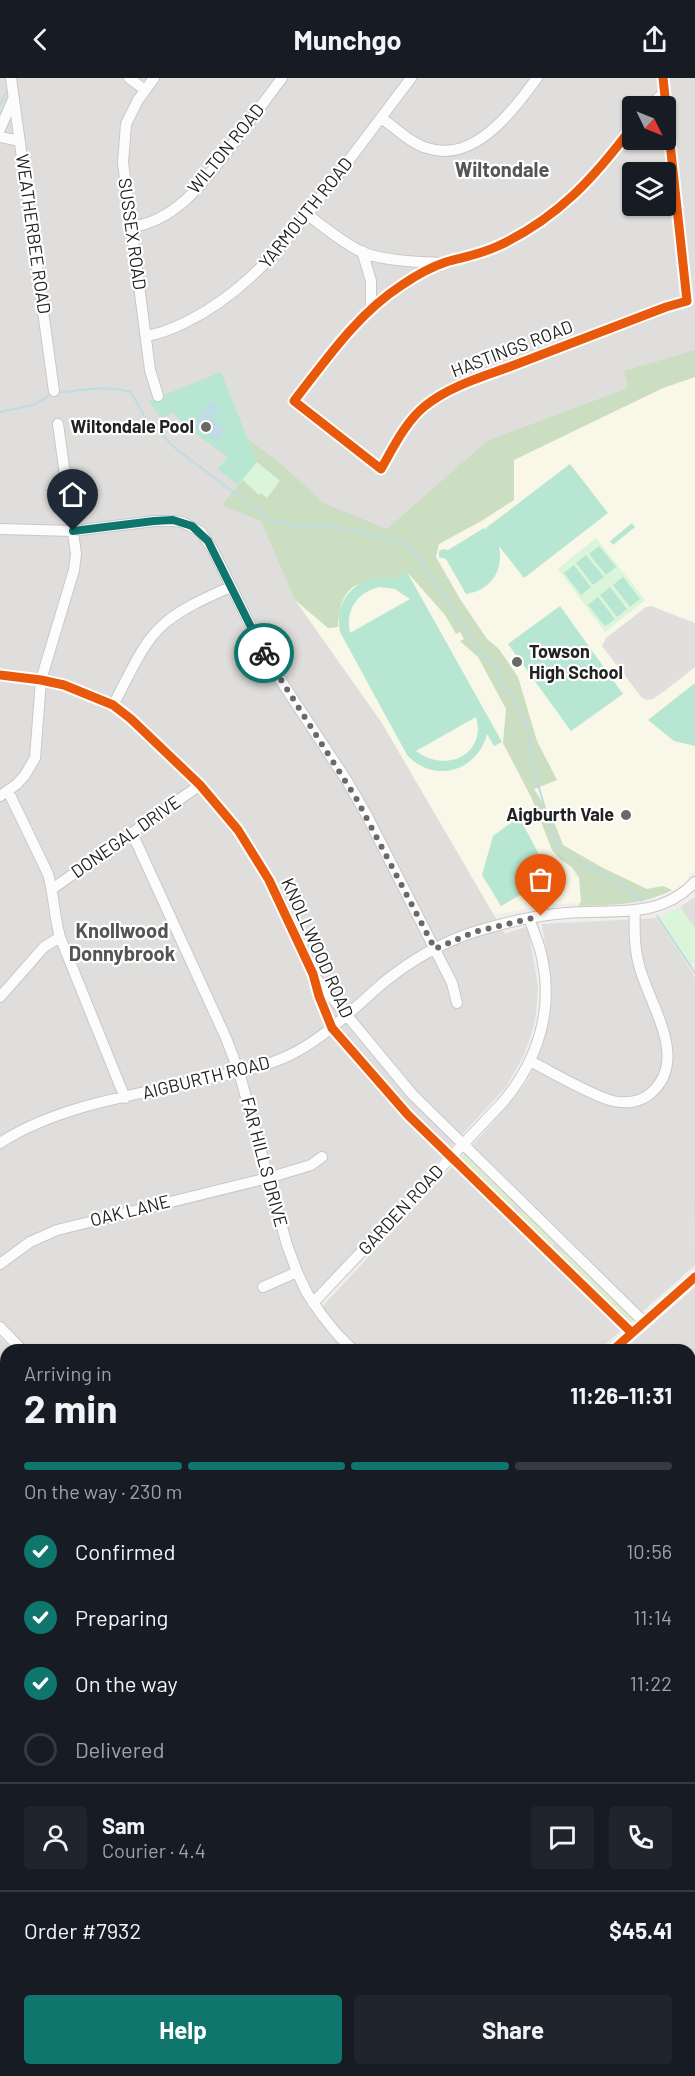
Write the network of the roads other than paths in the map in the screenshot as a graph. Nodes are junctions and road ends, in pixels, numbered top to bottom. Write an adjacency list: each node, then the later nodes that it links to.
1 (12, 78): 11 (street, WEATHERBEE ROAD)
2 (129, 78): 8 (street)
3 (154, 78): 8 (street, SUSSEX ROAD)
4 (282, 78): 18 (street, WILTON ROAD)
5 (411, 78): 12 (street, YARMOUTH ROAD)
6 (537, 78): 12 (street)
7 (663, 78): 9 (street)
8 (145, 90): 18 (street, SUSSEX ROAD)
9 (665, 92): 10 (street); 21 (street, HASTINGS ROAD)
10 (660, 96)
11 (14, 97): 13 (street); 16 (street, WEATHERBEE ROAD)
12 (381, 118): 17 (street, YARMOUTH ROAD)
13 (0, 129)
14 (0, 137): 16 (street)
15 (622, 140): 20 (street)
16 (20, 141): 23 (street, WEATHERBEE ROAD)
17 (308, 214): 19 (street); 22 (street, YARMOUTH ROAD)
18 (131, 227): 22 (street, SUSSEX ROAD)
19 (362, 251): 20 (street); 21 (street)
20 (444, 263): 21 (street)
21 (371, 309)
22 (146, 336): 24 (street, SUSSEX ROAD)
23 (54, 391)
24 (158, 396)
25 (58, 424): 27 (street)
26 (0, 529): 27 (street)
27 (73, 531): 28 (street); 30 (street)
28 (230, 587): 31 (street); 40 (street)
29 (0, 675): 30 (street, KNOLLWOOD ROAD)
30 (41, 680): 31 (street, KNOLLWOOD ROAD); 33 (street)
31 (113, 705): 32 (street, KNOLLWOOD ROAD)
32 (200, 785): 34 (street, DONEGAL DRIVE); 41 (street, KNOLLWOOD ROAD)
33 (4, 794): 36 (street)
34 (132, 833): 36 (street, DONEGAL DRIVE); 47 (street, FAR HILLS DRIVE)
35 (695, 882): 37 (street, AIGBURTH ROAD)
36 (52, 889): 39 (street)
37 (635, 911): 38 (street, AIGBURTH ROAD); 46 (street)
38 (529, 918): 40 (street, AIGBURTH ROAD); 46 (street, GARDEN ROAD)
39 (60, 936): 42 (street); 48 (street)
40 (435, 949): 43 (street); 44 (street, AIGBURTH ROAD)
41 (313, 974): 44 (street, KNOLLWOOD ROAD); 45 (street, KNOLLWOOD ROAD)
42 (0, 997)
43 (457, 1003)
44 (346, 1016): 45 (street, AIGBURTH ROAD); 50 (street, KNOLLWOOD ROAD)
45 (332, 1028): 47 (street, AIGBURTH ROAD); 52 (street, KNOLLWOOD ROAD)
46 (530, 1061): 50 (street, GARDEN ROAD)
47 (239, 1072): 48 (street, AIGBURTH ROAD); 53 (street, FAR HILLS DRIVE)
48 (125, 1098): 49 (street, AIGBURTH ROAD)
49 (0, 1143)
50 (463, 1144): 52 (street, GARDEN ROAD); 59 (street, KNOLLWOOD ROAD)
51 (322, 1157): 53 (street, OAK LANE)
52 (450, 1158): 58 (street, GARDEN ROAD); 61 (street, KNOLLWOOD ROAD)
53 (268, 1178): 54 (street, OAK LANE); 55 (street, FAR HILLS DRIVE)
54 (0, 1264)
55 (297, 1272): 57 (street); 58 (street, FAR HILLS DRIVE)
56 (695, 1277): 59 (street)
57 (263, 1287)
58 (313, 1303): 63 (street, FAR HILLS DRIVE)
59 (644, 1322): 61 (street)
60 (0, 1327): 62 (street)
61 (632, 1333): 64 (street)
62 (16, 1344)
63 (347, 1344)
64 (620, 1344)

